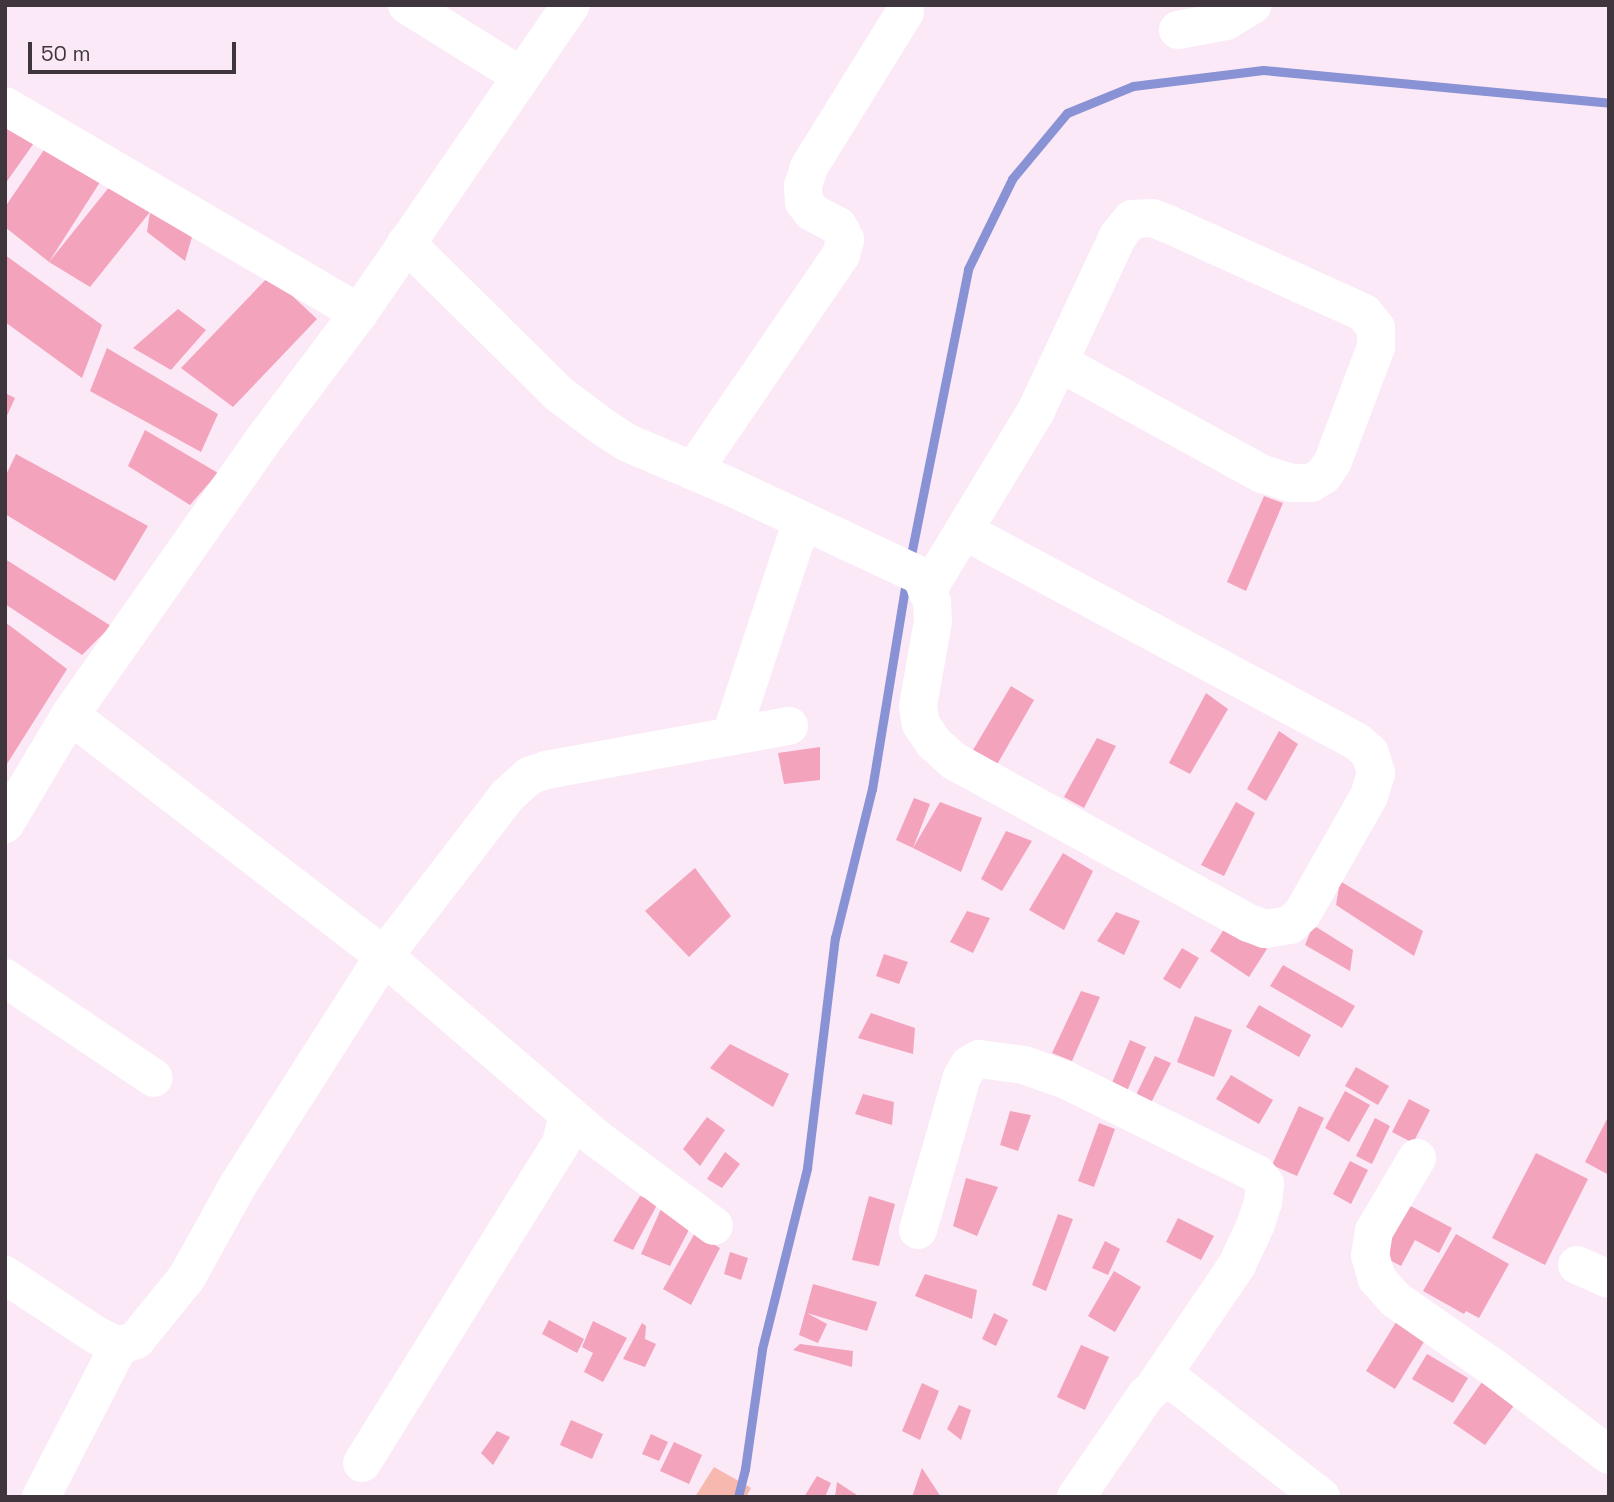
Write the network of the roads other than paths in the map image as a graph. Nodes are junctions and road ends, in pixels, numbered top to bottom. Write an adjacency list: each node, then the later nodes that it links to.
1 (407, 5): 6 (street)
2 (571, 5): 6 (street)
3 (1253, 5): 5 (street)
4 (905, 12): 11 (street)
5 (1178, 30)
6 (521, 76): 8 (street)
7 (5, 106): 9 (street)
8 (406, 243): 9 (street); 11 (street)
9 (359, 313): 15 (street)
10 (1060, 363): 10 (street); 13 (street)
11 (693, 471): 12 (street)
12 (802, 520): 14 (street); 17 (street)
13 (965, 531): 14 (street); 14 (street)
14 (924, 584)
15 (70, 715): 18 (street); 19 (street)
16 (789, 726): 17 (street)
17 (731, 735): 19 (street)
18 (5, 824)
19 (384, 956): 22 (street); 27 (street)
20 (5, 978): 21 (street)
21 (154, 1078)
22 (568, 1114): 24 (street); 30 (street)
23 (1417, 1158): 29 (street)
24 (714, 1226)
25 (918, 1230): 28 (street)
26 (5, 1275): 27 (street)
27 (119, 1346): 31 (street)
28 (1156, 1384): 32 (street); 33 (street)
29 (1609, 1455)
30 (362, 1463)
31 (41, 1497)
32 (1076, 1497)
33 (1321, 1497)

